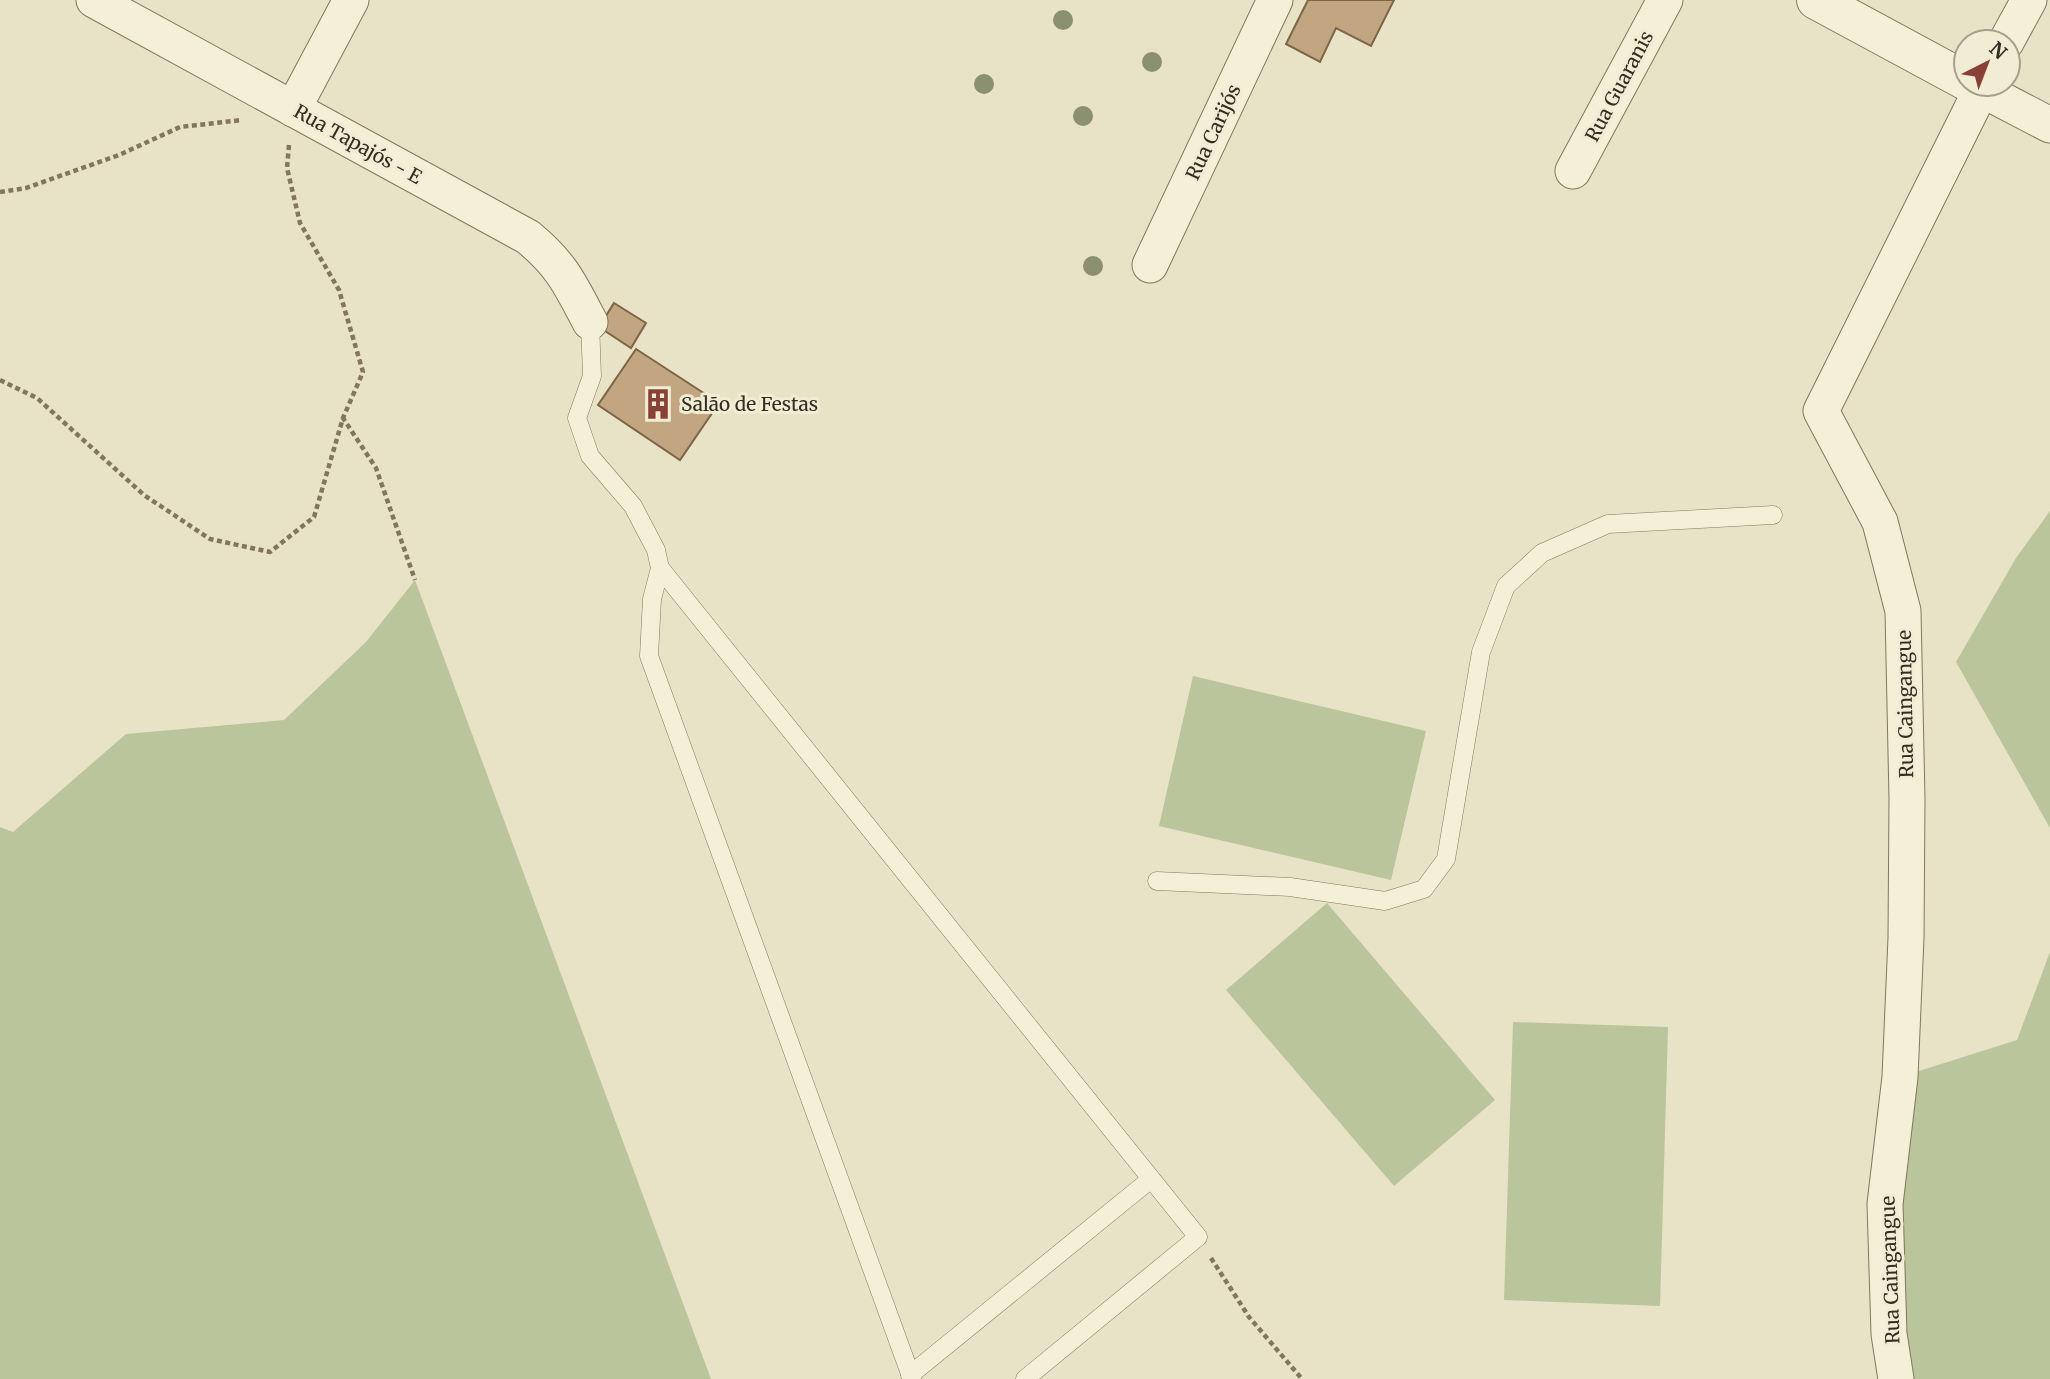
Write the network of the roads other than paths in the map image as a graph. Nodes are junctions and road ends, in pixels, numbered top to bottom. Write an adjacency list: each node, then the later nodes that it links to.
1 (94, 0): 11 (street, Rua Tapajós - E)
2 (351, 0): 11 (street)
3 (1275, 0): 14 (street, Rua Carijós)
4 (1665, 0): 13 (street, Rua Guaranis)
5 (1816, 0): 8 (street)
6 (2029, 0): 7 (street)
7 (2014, 28)
8 (1952, 71)
9 (1969, 98): 22 (street, Rua Caingangue)
10 (2001, 98): 12 (street)
11 (293, 109): 15 (street, Rua Tapajós - E)
12 (2050, 125)
13 (1573, 172)
14 (1150, 265)
15 (590, 322): 17 (lane)
16 (1773, 515): 18 (lane)
17 (660, 568): 19 (lane); 20 (lane)
18 (1157, 881)
19 (1151, 1179): 20 (lane); 21 (lane)
20 (911, 1377)
21 (1025, 1379)
22 (1896, 1379)

